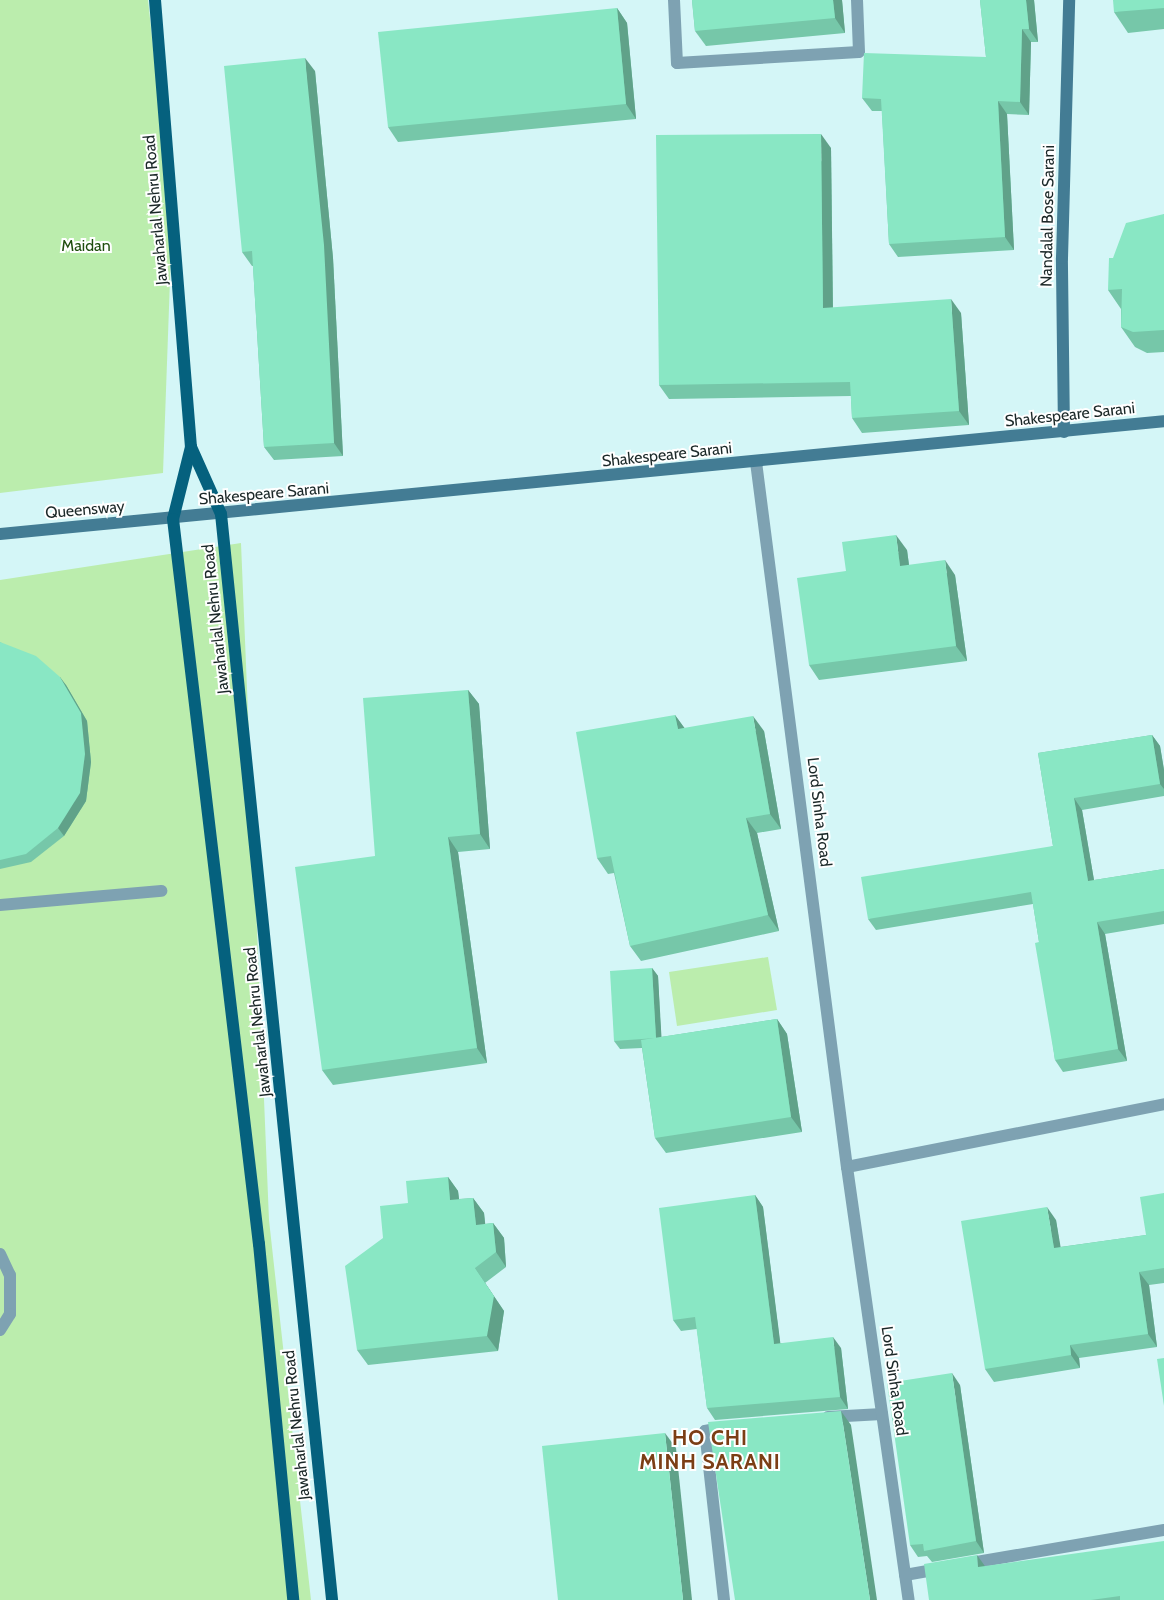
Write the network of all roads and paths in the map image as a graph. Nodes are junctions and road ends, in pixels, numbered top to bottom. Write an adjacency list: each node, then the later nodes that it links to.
1 (155, 0): 7 (main road, Jawaharlal Nehru Road)
2 (674, 0): 3 (street)
3 (856, 0)
4 (1069, 0): 6 (main road, Nandalal Bose Sarani)
5 (1164, 421): 6 (main road, Shakespeare Sarani)
6 (1064, 432): 8 (main road, Shakespeare Sarani)
7 (191, 447): 9 (main road, Jawaharlal Nehru Road); 10 (main road, Jawaharlal Nehru Road)
8 (756, 462): 9 (main road, Shakespeare Sarani); 15 (street, Lord Sinha Road)
9 (221, 514): 10 (main road, Shakespeare Sarani); 24 (main road, Jawaharlal Nehru Road)
10 (173, 519): 11 (main road, Queensway); 23 (main road, Jawaharlal Nehru Road)
11 (0, 534)
12 (161, 891): 13 (street)
13 (0, 905)
14 (1164, 1104): 15 (street)
15 (847, 1166): 18 (street, Lord Sinha Road)
16 (0, 1254): 17 (street)
17 (0, 1330)
18 (882, 1414): 19 (street); 22 (street, Lord Sinha Road)
19 (813, 1418)
20 (736, 1426): 25 (street)
21 (1164, 1530): 22 (street)
22 (906, 1575): 26 (street, Lord Sinha Road)
23 (293, 1600)
24 (332, 1600)
25 (724, 1600)
26 (909, 1600)

